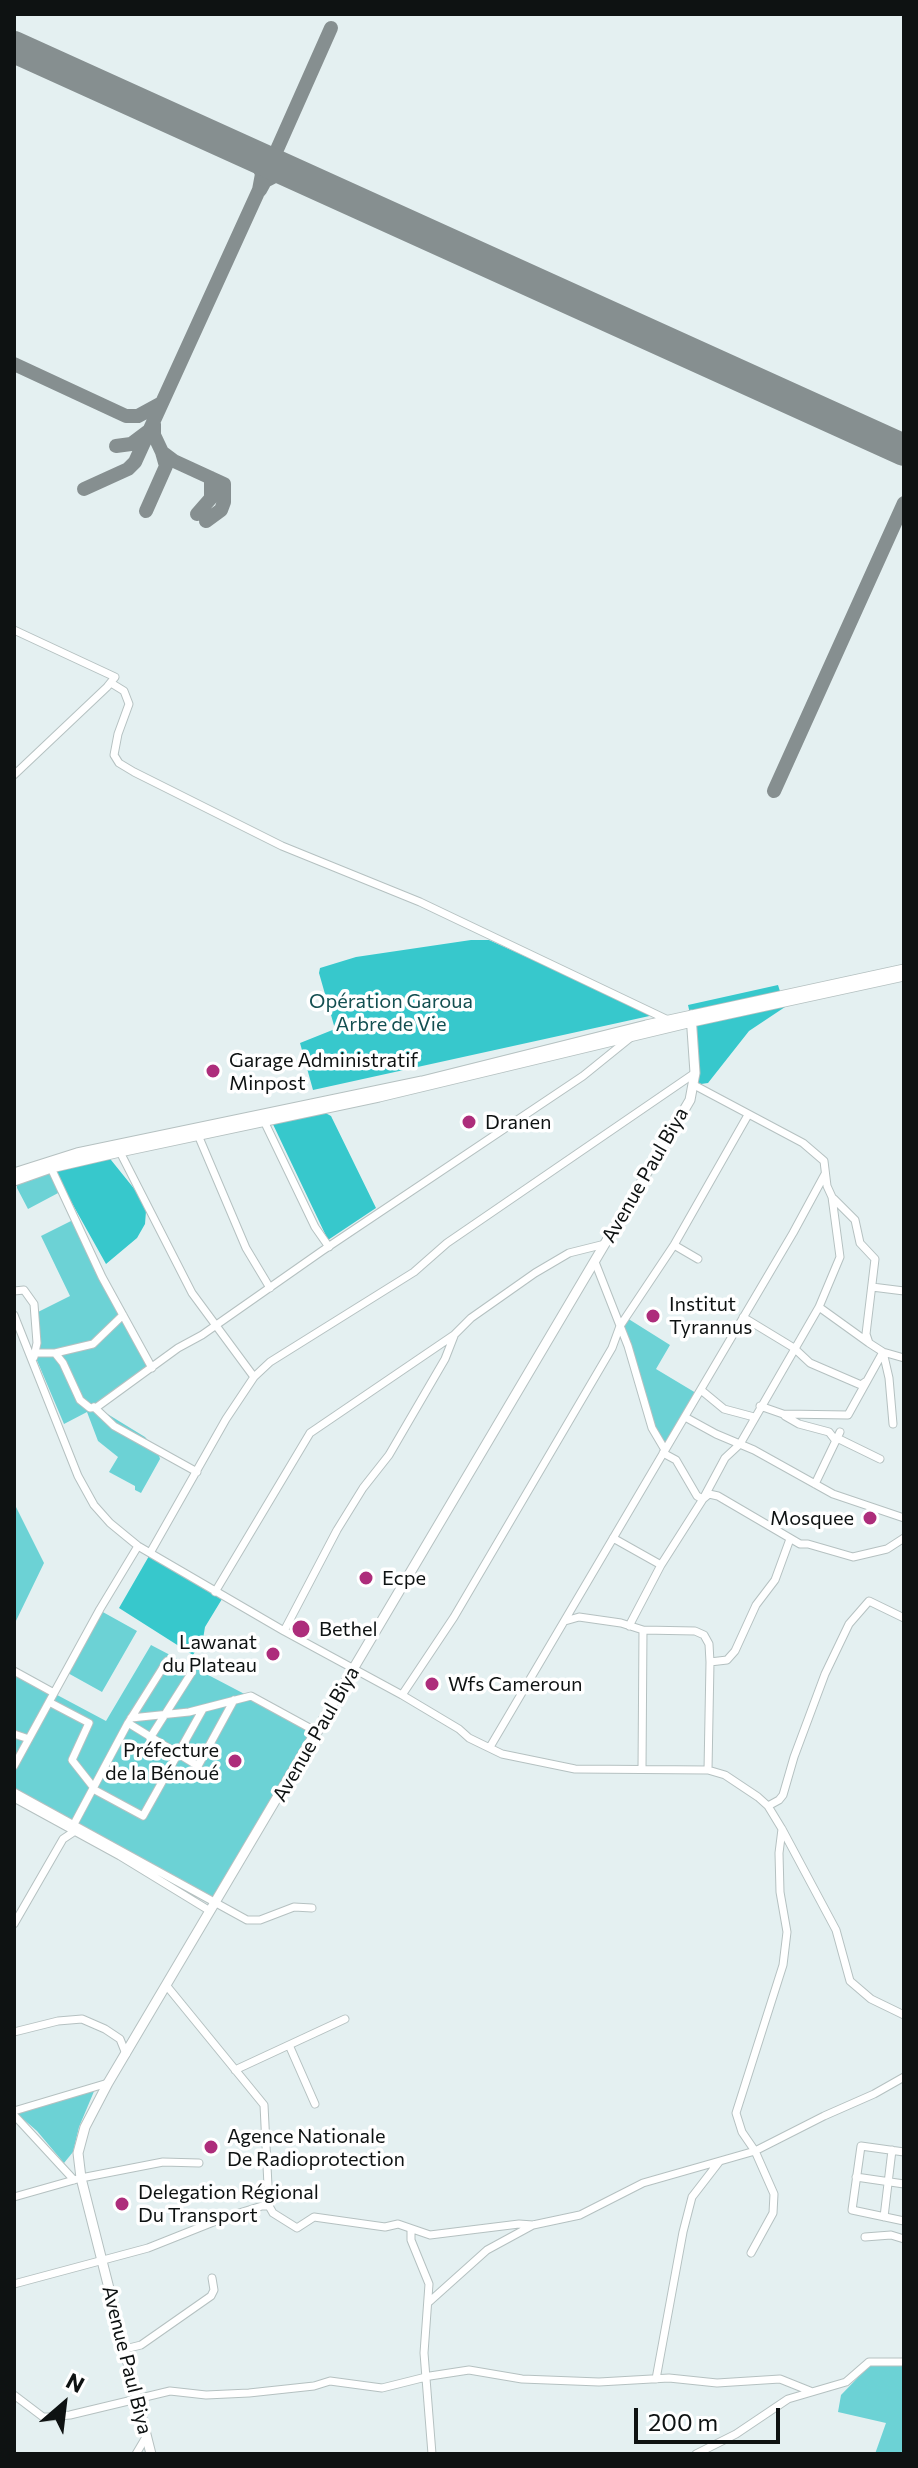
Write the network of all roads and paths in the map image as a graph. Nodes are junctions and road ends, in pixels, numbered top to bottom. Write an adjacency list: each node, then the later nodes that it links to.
1 (14, 630): 2 (street)
2 (113, 680): 3 (street); 6 (street)
3 (14, 775)
4 (904, 969): 6 (main road)
5 (904, 976): 6 (main road)
6 (683, 1021): 7 (main road); 8 (main road, Avenue Paul Biya); 8 (main road); 16 (main road)
7 (632, 1036): 12 (main road); 22 (street)
8 (691, 1040): 9 (main road, Avenue Paul Biya)
9 (695, 1073): 10 (main road, Avenue Paul Biya); 43 (street)
10 (694, 1085): 11 (street); 20 (main road, Avenue Paul Biya)
11 (748, 1115): 17 (street); 21 (street)
12 (264, 1121): 13 (main road); 22 (street)
13 (198, 1135): 14 (main road); 26 (street)
14 (120, 1152): 15 (main road); 33 (street)
15 (51, 1168): 18 (main road); 31 (street)
16 (14, 1173)
17 (825, 1174): 19 (street); 32 (street)
18 (14, 1181)
19 (832, 1197): 25 (street); 29 (street)
20 (605, 1244): 24 (main road, Avenue Paul Biya); 35 (street)
21 (674, 1245): 23 (street); 34 (street)
22 (329, 1247): 26 (street)
23 (698, 1259)
24 (595, 1262): 34 (street); 74 (main road, Avenue Paul Biya)
25 (872, 1287): 28 (street); 36 (street)
26 (270, 1288): 33 (street)
27 (14, 1291): 40 (street)
28 (904, 1291)
29 (819, 1307): 36 (street); 37 (street)
30 (14, 1315): 40 (street)
31 (123, 1315): 39 (street); 42 (street)
32 (743, 1317): 37 (street); 45 (street)
33 (215, 1326): 42 (street); 43 (street)
34 (620, 1326): 54 (street); 78 (street)
35 (454, 1335): 66 (street); 71 (street)
36 (869, 1343): 38 (street)
37 (794, 1348): 44 (street); 46 (street)
38 (883, 1352): 41 (street); 44 (street); 51 (street)
39 (55, 1353): 40 (street); 47 (street)
40 (34, 1356): 63 (street)
41 (904, 1358)
42 (152, 1368): 47 (street)
43 (254, 1377): 56 (street)
44 (869, 1379): 48 (street)
45 (701, 1390): 49 (street); 50 (street)
46 (760, 1406): 48 (street); 50 (street)
47 (94, 1407): 56 (street)
48 (783, 1414): 52 (street)
49 (685, 1417): 53 (street); 54 (street)
50 (754, 1417): 53 (street)
51 (893, 1424)
52 (837, 1437): 55 (street); 57 (street)
53 (740, 1444): 57 (street); 58 (street)
54 (664, 1451): 58 (street); 60 (street)
55 (880, 1459)
56 (197, 1472): 64 (street)
57 (815, 1484): 59 (street)
58 (703, 1499): 62 (street); 65 (street)
59 (904, 1518)
60 (613, 1538): 65 (street); 68 (street)
61 (904, 1538): 62 (street)
62 (790, 1539): 73 (street)
63 (138, 1546): 64 (street); 77 (street)
64 (150, 1553): 66 (street)
65 (661, 1565): 69 (street)
66 (215, 1592): 71 (street)
67 (904, 1618): 95 (street)
68 (565, 1621): 69 (street); 88 (street)
69 (629, 1626): 70 (street)
70 (643, 1630): 73 (street); 91 (street)
71 (284, 1631): 74 (street)
72 (167, 1661): 83 (street)
73 (710, 1662): 92 (street)
74 (354, 1670): 78 (street); 84 (main road, Avenue Paul Biya)
75 (14, 1671): 77 (street)
76 (192, 1672): 82 (street)
77 (54, 1693): 80 (street)
78 (402, 1695): 88 (street)
79 (234, 1700): 81 (street); 84 (street); 89 (street)
80 (49, 1702): 87 (street); 93 (street)
81 (203, 1709): 82 (street); 89 (street)
82 (164, 1716): 83 (street); 86 (street)
83 (129, 1720): 86 (street); 93 (street)
84 (317, 1732): 100 (main road, Avenue Paul Biya)
85 (14, 1734): 87 (street)
86 (150, 1738): 89 (street)
87 (29, 1739): 90 (street)
88 (490, 1747): 91 (street)
89 (176, 1754): 93 (street)
90 (14, 1766)
91 (642, 1769): 92 (street)
92 (708, 1770): 95 (street)
93 (93, 1788): 97 (street)
94 (14, 1795): 96 (street); 97 (street)
95 (768, 1806): 98 (street)
96 (61, 1823): 97 (street); 99 (street)
97 (75, 1828): 99 (street); 100 (street); 102 (street)
98 (782, 1829): 105 (street); 118 (street)
99 (63, 1839): 103 (street)
100 (218, 1901): 101 (street); 104 (main road, Avenue Paul Biya)
101 (312, 1908)
102 (210, 1911)
103 (14, 1924)
104 (166, 1985): 108 (main road, Avenue Paul Biya); 112 (street)
105 (904, 2015)
106 (345, 2019): 110 (street)
107 (14, 2032): 109 (street)
108 (136, 2038): 109 (street); 111 (main road, Avenue Paul Biya)
109 (120, 2039): 111 (street)
110 (289, 2045): 112 (street); 115 (street)
111 (126, 2054): 114 (main road, Avenue Paul Biya)
112 (235, 2070): 127 (street)
113 (904, 2077): 118 (street)
114 (108, 2083): 116 (street); 123 (main road, Avenue Paul Biya)
115 (315, 2104)
116 (14, 2113): 123 (street)
117 (892, 2150): 119 (street); 122 (street); 124 (street)
118 (755, 2151): 120 (street); 134 (street)
119 (904, 2152)
120 (719, 2161): 130 (street); 142 (street)
121 (199, 2163): 123 (street)
122 (856, 2177): 124 (street); 128 (street)
123 (78, 2179): 126 (street); 135 (main road, Avenue Paul Biya)
124 (888, 2182): 125 (street); 128 (street)
125 (904, 2184)
126 (14, 2197)
127 (269, 2206): 131 (street); 135 (street)
128 (884, 2217): 129 (street)
129 (904, 2221)
130 (533, 2225): 131 (street); 138 (street)
131 (411, 2230): 138 (street)
132 (865, 2237): 133 (street)
133 (904, 2239)
134 (751, 2253)
135 (102, 2261): 137 (street); 139 (main road, Avenue Paul Biya)
136 (212, 2278): 139 (street)
137 (14, 2284)
138 (429, 2302): 141 (street)
139 (125, 2349): 145 (main road, Avenue Paul Biya)
140 (904, 2362): 143 (street)
141 (426, 2377): 142 (street); 145 (street); 149 (street)
142 (656, 2379): 143 (street)
143 (810, 2391): 150 (street)
144 (14, 2395): 145 (street)
145 (137, 2399): 146 (main road, Avenue Paul Biya)
146 (146, 2437): 147 (street); 148 (main road, Avenue Paul Biya)
147 (136, 2454)
148 (151, 2454)
149 (432, 2454)
150 (696, 2454)

